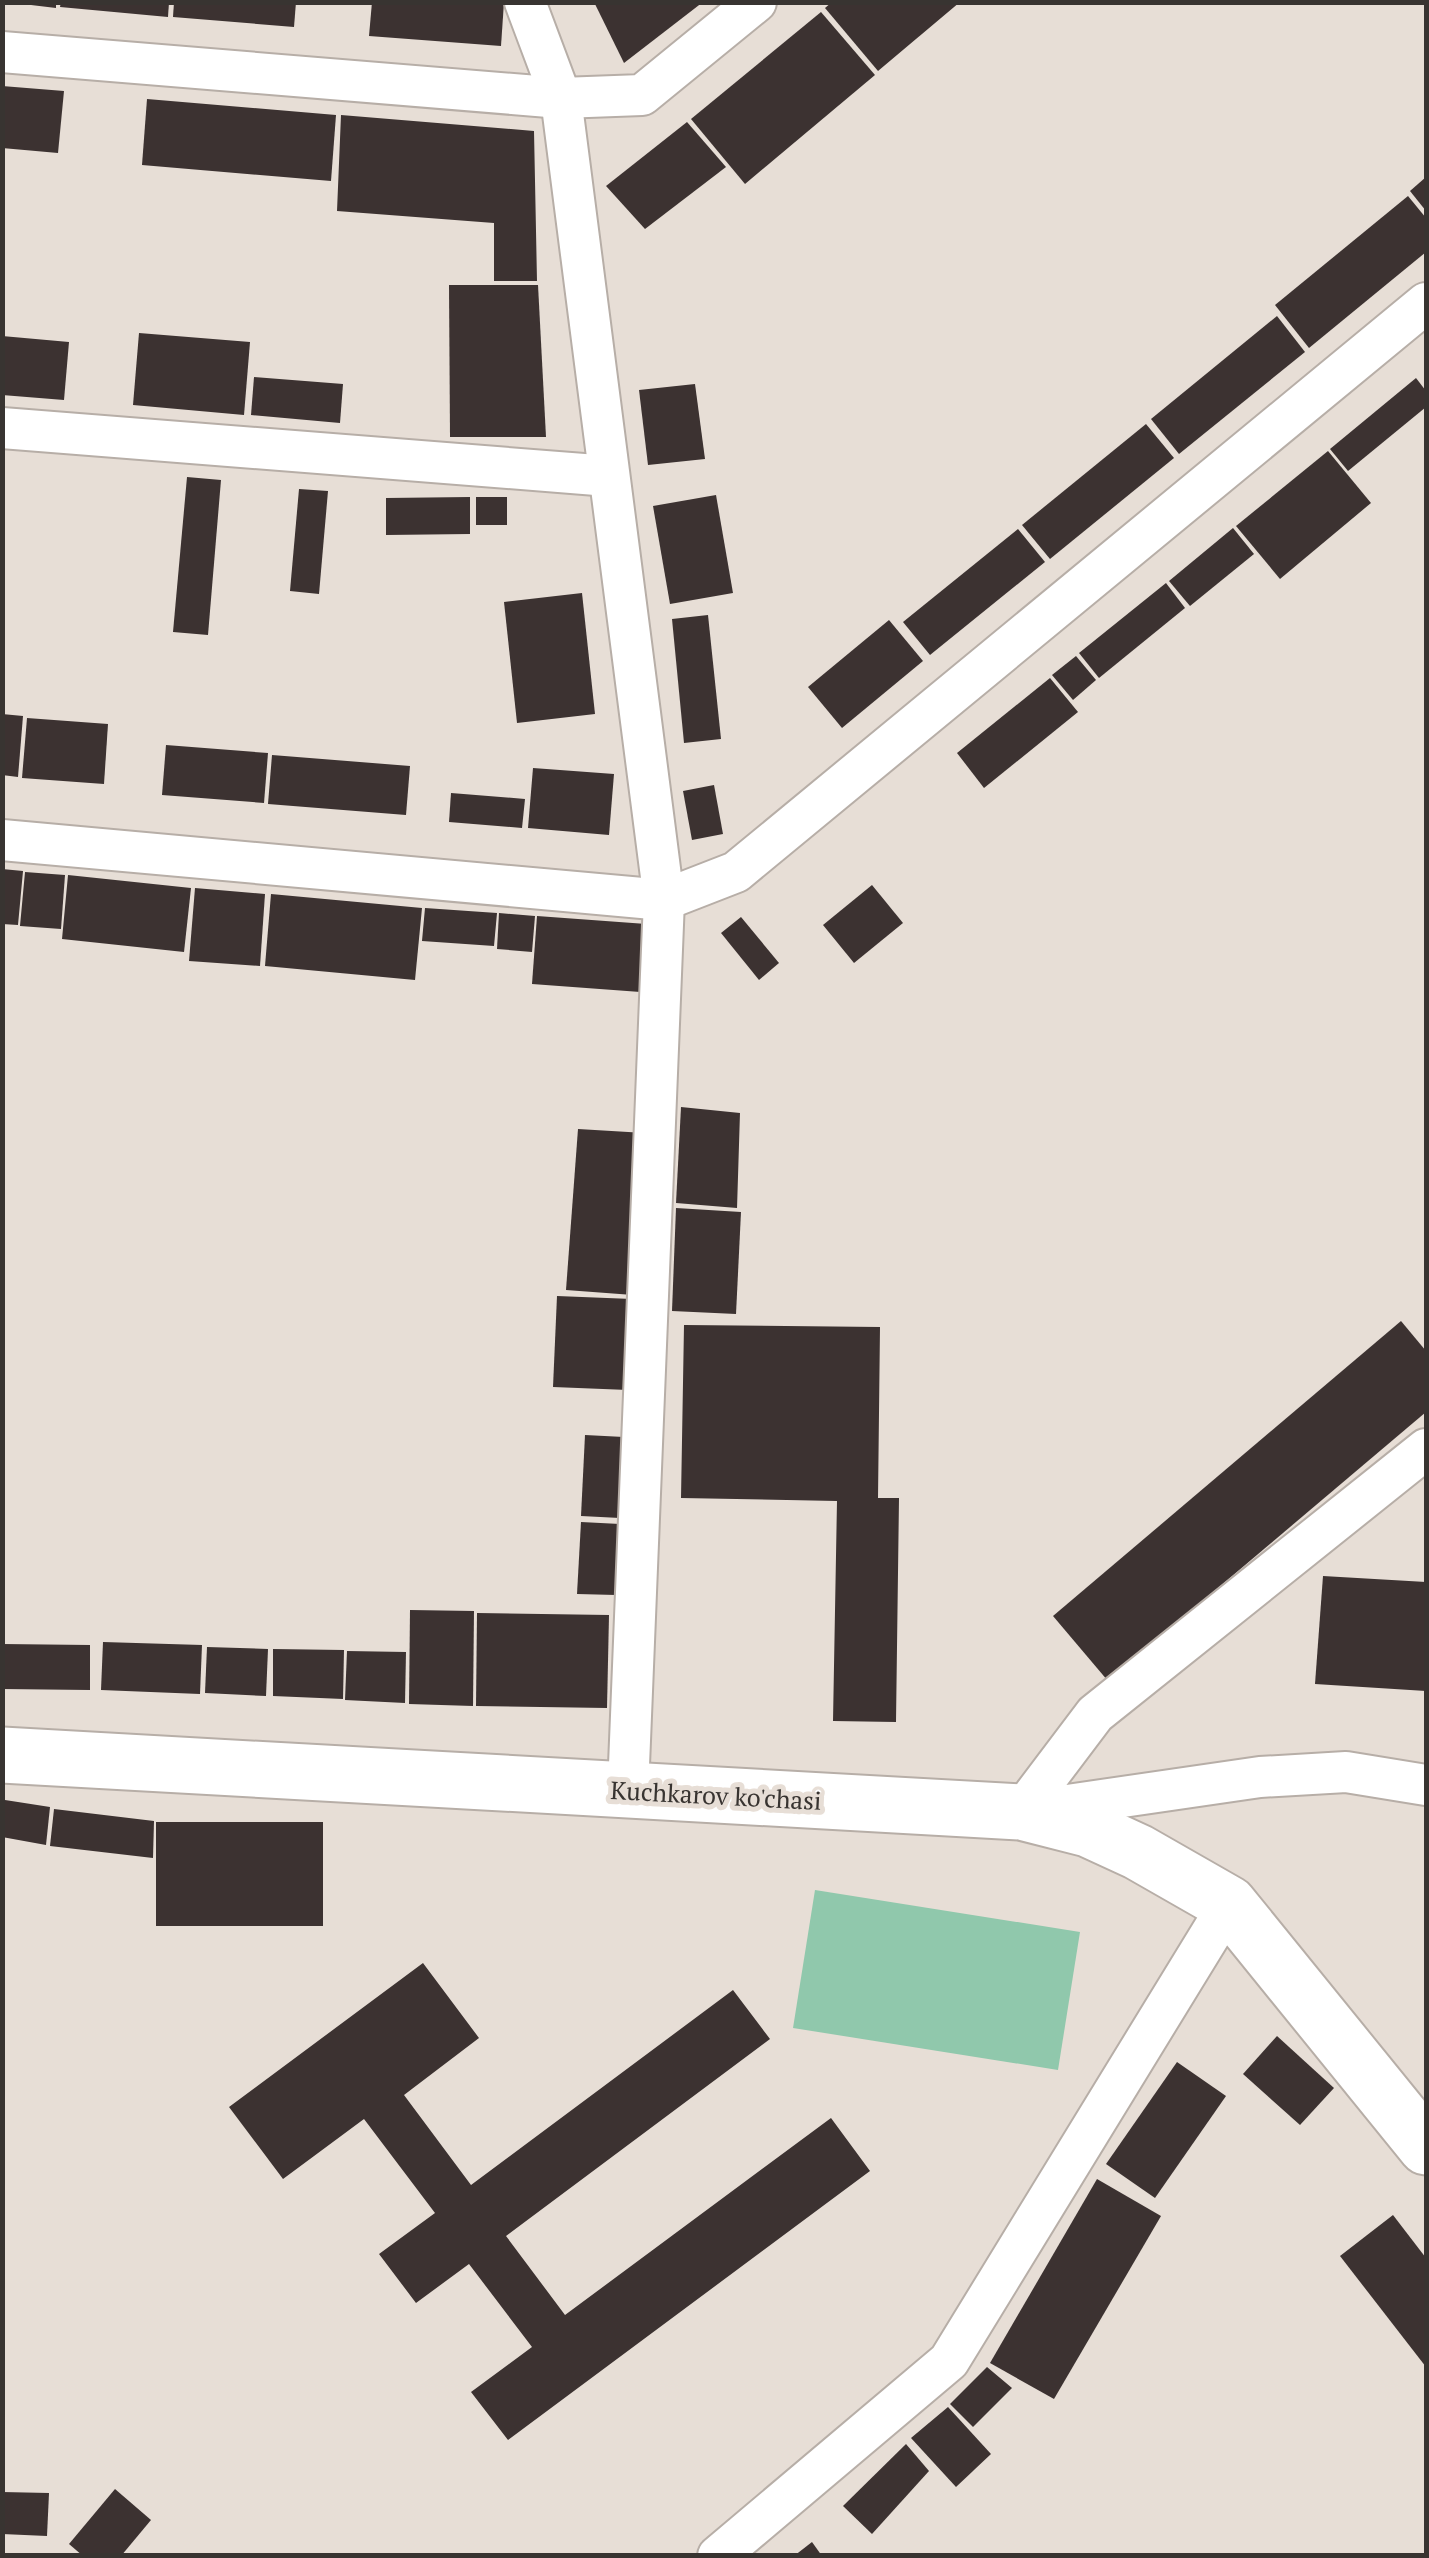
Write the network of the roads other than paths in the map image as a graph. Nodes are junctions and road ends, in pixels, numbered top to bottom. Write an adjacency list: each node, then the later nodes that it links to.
1 (525, 2): 4 (street)
2 (756, 2): 4 (street)
3 (2, 52): 4 (street)
4 (561, 98): 7 (street)
5 (1426, 302): 9 (street)
6 (2, 428): 7 (street)
7 (609, 476): 9 (street)
8 (2, 840): 9 (street)
9 (664, 900): 13 (street)
10 (1426, 1448): 14 (street)
11 (2, 1755): 13 (main road, Kuchkarov ko'chasi)
12 (1426, 1784): 14 (street, Kuchkarov ko'chasi)
13 (628, 1790): 14 (main road, Kuchkarov ko'chasi)
14 (1021, 1812): 15 (main road)
15 (1230, 1904): 16 (main road); 17 (street)
16 (1426, 2147)
17 (718, 2556)

